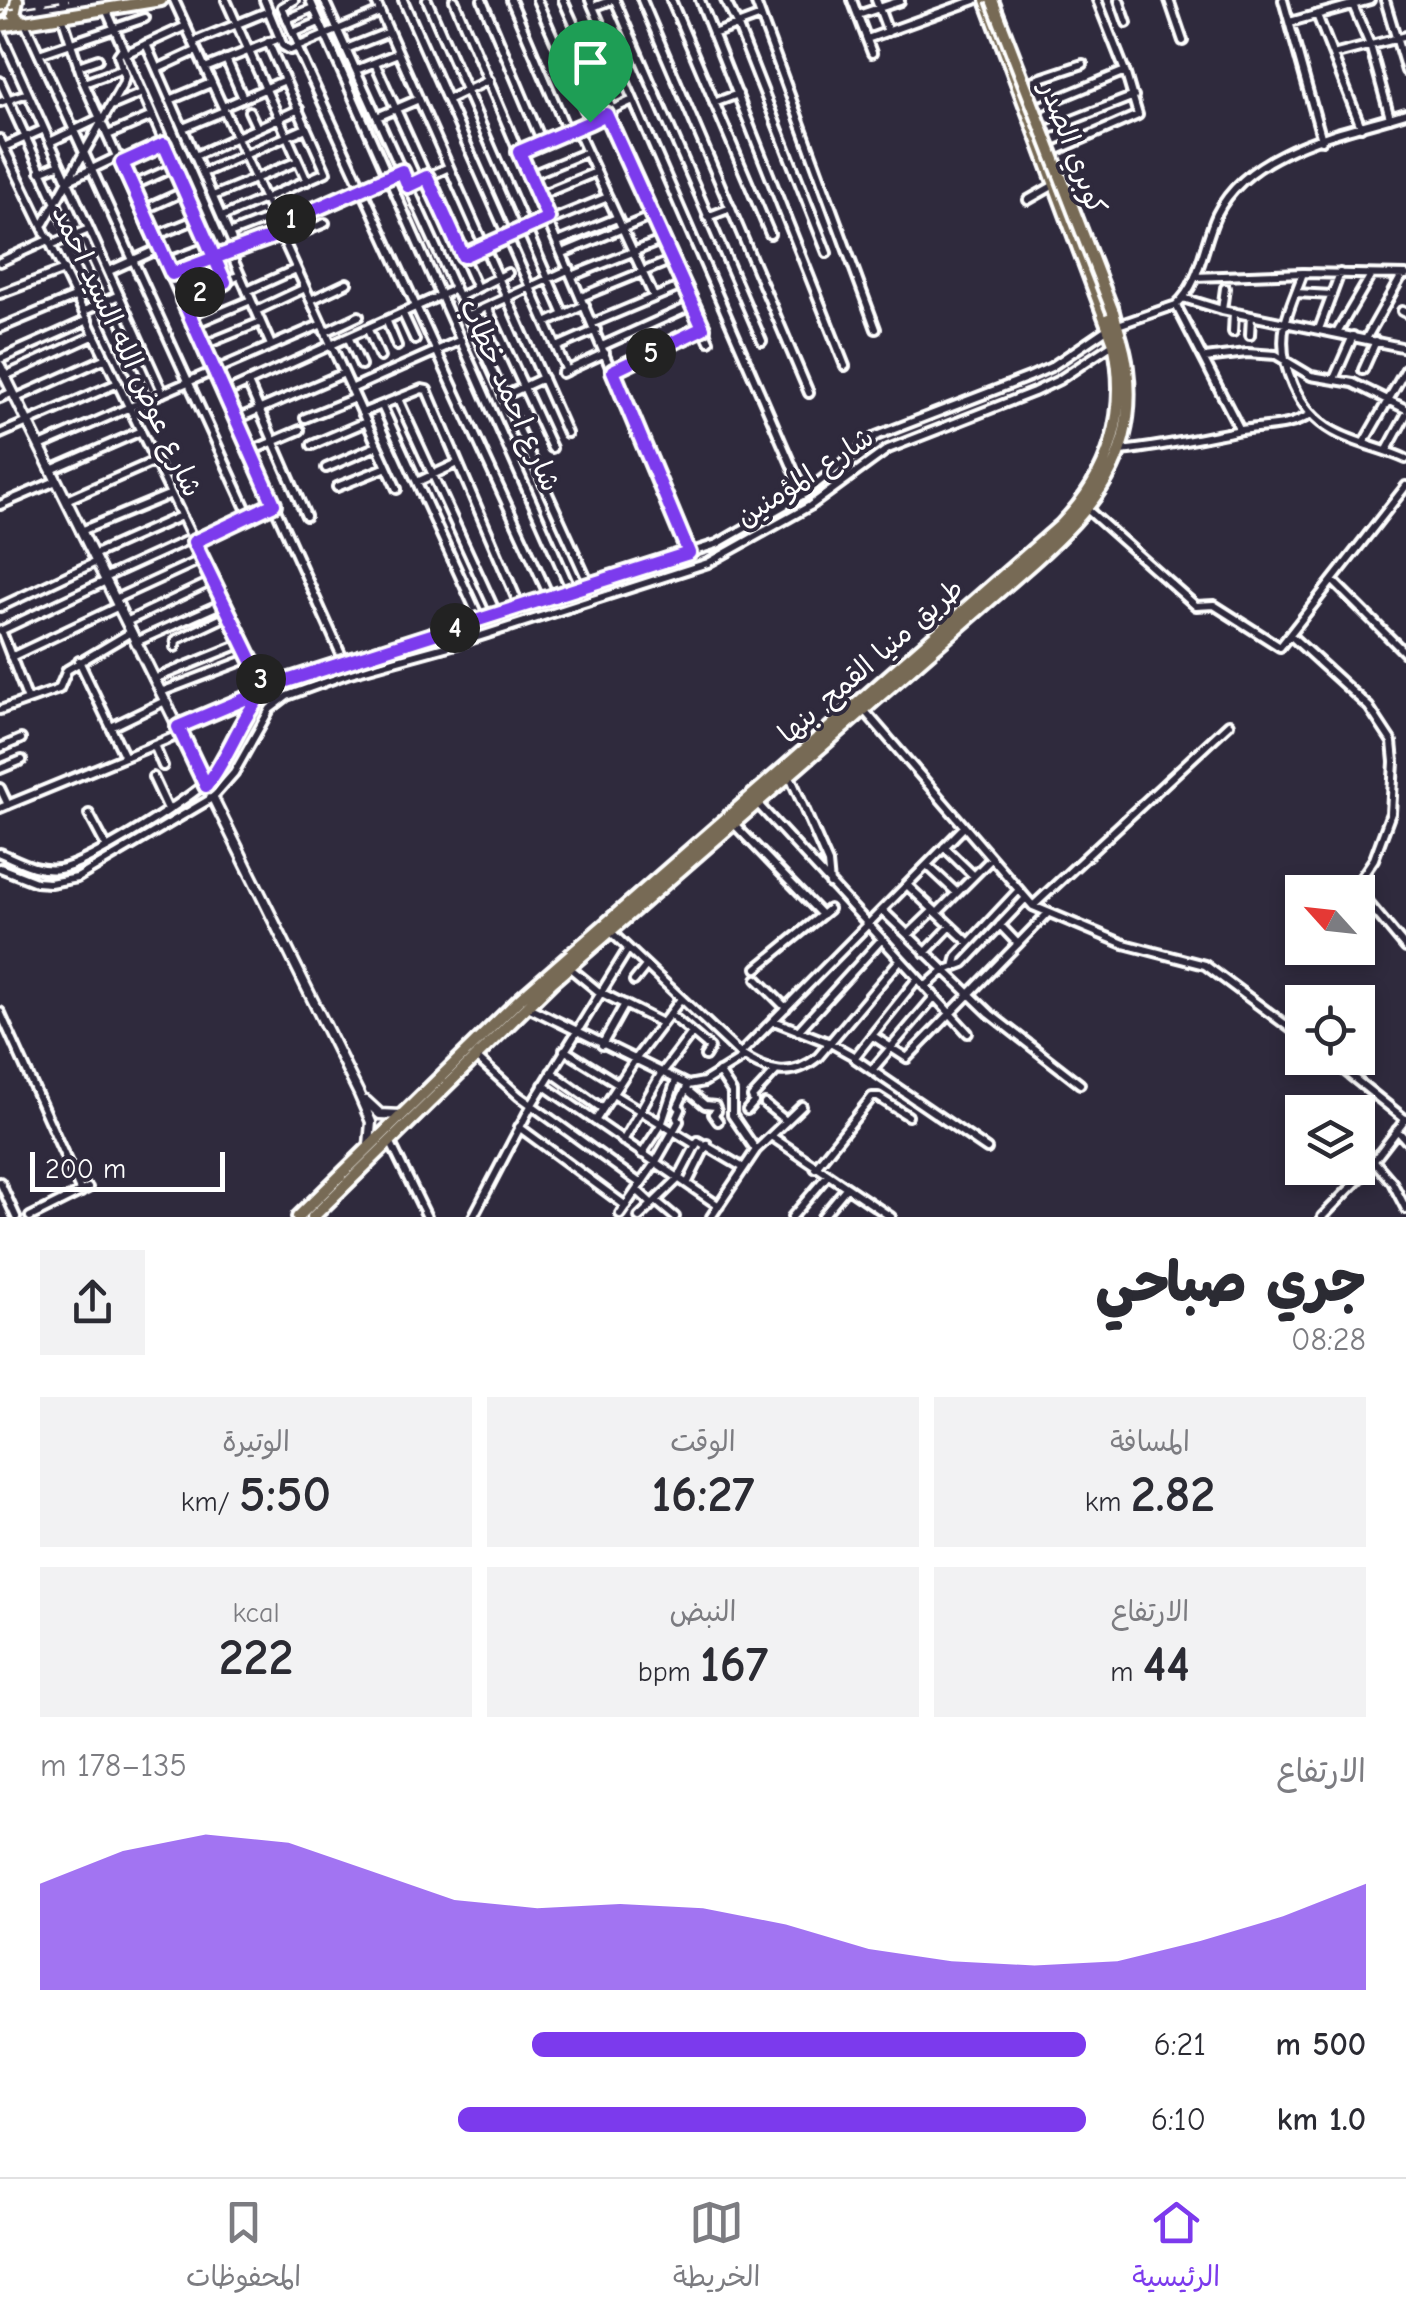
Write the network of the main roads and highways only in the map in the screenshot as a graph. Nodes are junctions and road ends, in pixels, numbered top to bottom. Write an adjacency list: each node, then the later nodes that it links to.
1 (4, 0): 5 (main road)
2 (16, 0): 6 (main road)
3 (161, 0): 6 (main road)
4 (991, 0): 8 (main road, طريق منيا القمح, بنها); 8 (main road, طريق منيا القمح, بنها); 9 (main road, كوبري الصدر, bridge); 10 (main road, كوبري الصدر, bridge)
5 (0, 10)
6 (24, 22): 7 (main road)
7 (0, 28)
8 (1042, 131): 9 (main road, طريق منيا القمح, بنها); 10 (main road, طريق منيا القمح, بنها)
9 (1084, 258): 11 (main road, طريق منيا القمح, بنها)
10 (1112, 312): 11 (main road, طريق منيا القمح, بنها)
11 (1113, 326): 12 (main road, طريق منيا القمح, بنها); 12 (main road, طريق منيا القمح, بنها)
12 (998, 587): 13 (main road, طريق منيا القمح, بنها); 14 (main road, طريق منيا القمح, بنها)
13 (298, 1217)
14 (313, 1217)

